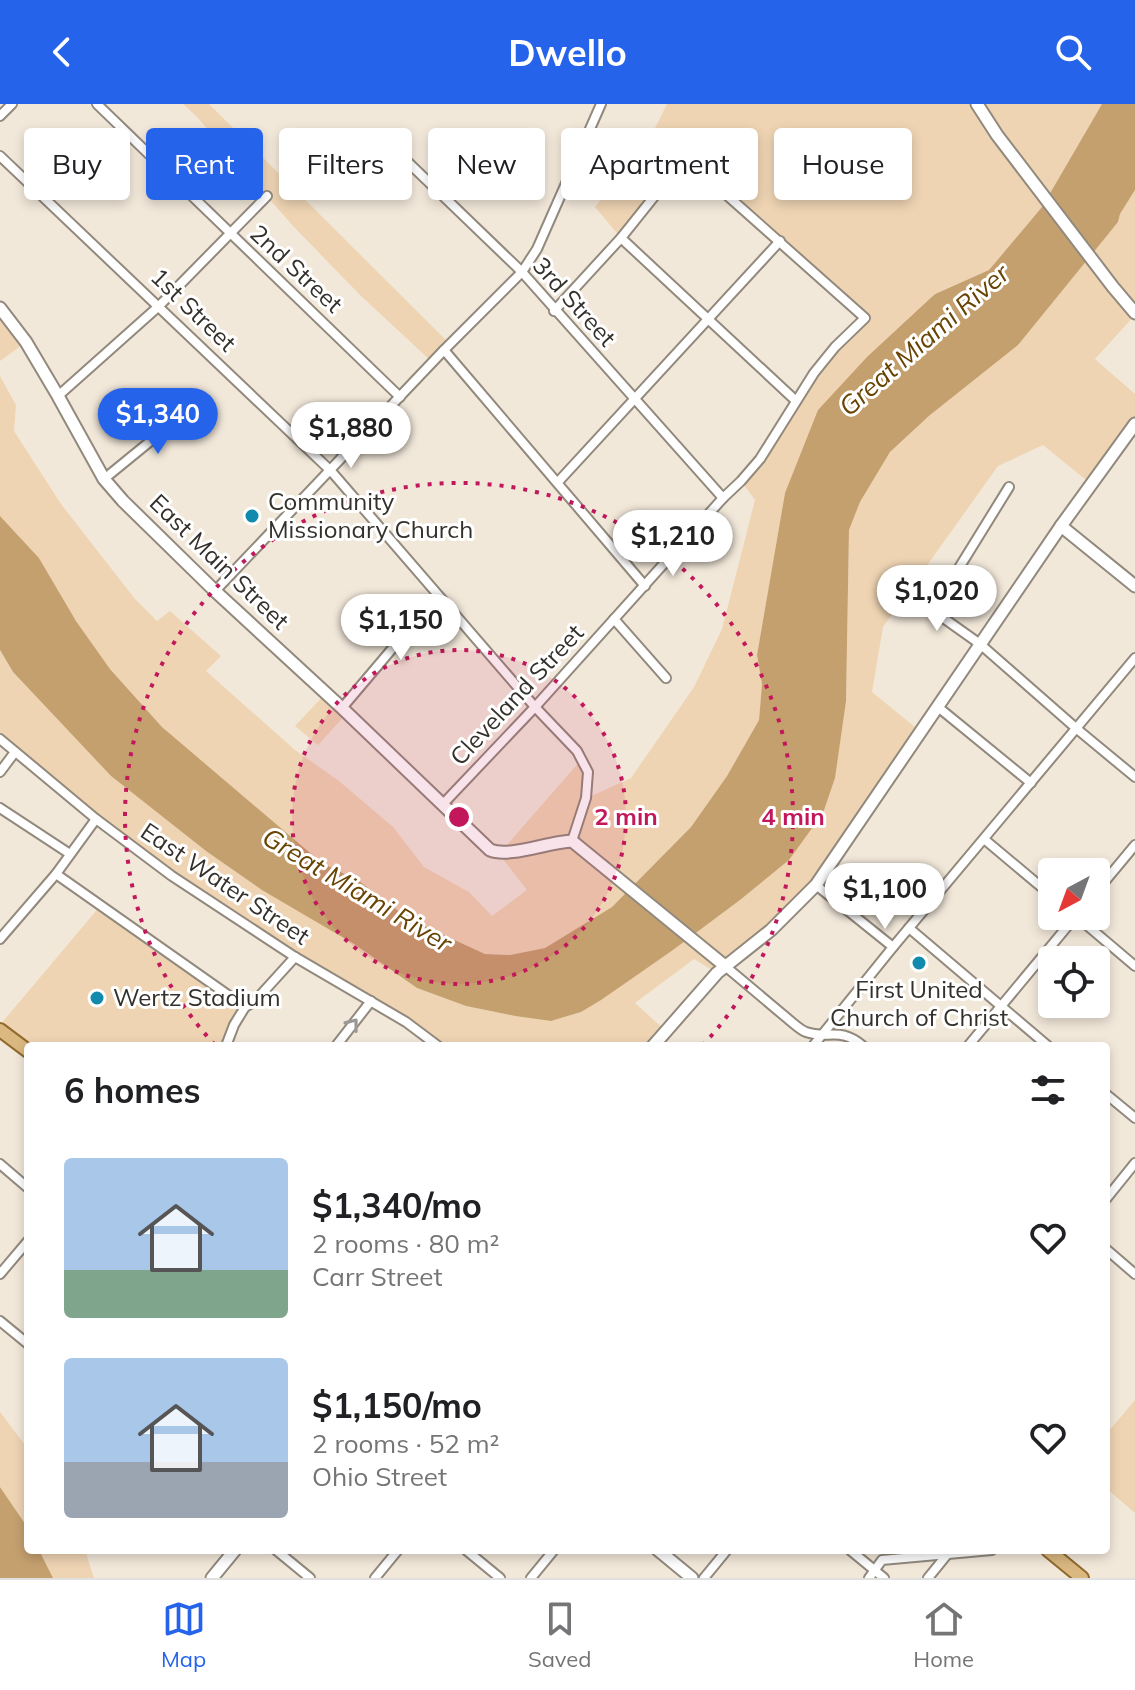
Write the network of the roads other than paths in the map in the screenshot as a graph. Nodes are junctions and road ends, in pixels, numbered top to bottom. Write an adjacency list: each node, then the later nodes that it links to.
1 (12, 104): 5 (street)
2 (97, 104): 9 (street, 2nd Street)
3 (601, 104): 12 (street)
4 (977, 104): 16 (street)
5 (0, 116)
6 (0, 156): 13 (street, 1st Street)
7 (412, 166): 12 (street, 3rd Street)
8 (267, 196): 9 (street)
9 (229, 233): 13 (street); 20 (street, 2nd Street)
10 (621, 238): 11 (street); 15 (street); 17 (street)
11 (780, 241): 17 (street); 22 (street, Cleveland Street)
12 (522, 272): 15 (street, 3rd Street); 18 (street)
13 (159, 306): 19 (street); 25 (street, 1st Street)
14 (0, 308): 19 (street, East Main Street)
15 (554, 311): 21 (street, 3rd Street)
16 (1135, 313)
17 (708, 319): 21 (street); 22 (street)
18 (444, 350): 20 (street); 27 (street)
19 (58, 396): 26 (street, East Main Street)
20 (400, 397): 25 (street)
21 (634, 399): 27 (street); 29 (street, 3rd Street)
22 (795, 400): 29 (street, Cleveland Street)
23 (191, 408): 26 (street)
24 (1135, 424): 30 (street)
25 (331, 471): 33 (street); 35 (street, 1st Street)
26 (104, 479): 33 (street, East Main Street)
27 (558, 482): 31 (street)
28 (1009, 487): 36 (street)
29 (723, 498): 31 (street, Cleveland Street)
30 (1061, 526): 32 (street); 38 (street)
31 (645, 586): 37 (street, Cleveland Street)
32 (1135, 586)
33 (215, 591): 43 (street, East Main Street)
34 (911, 595): 36 (street)
35 (439, 597): 41 (street, 1st Street); 43 (street)
36 (933, 610): 38 (street)
37 (614, 619): 40 (street); 41 (street, Cleveland Street)
38 (980, 644): 42 (street); 44 (street)
39 (1135, 658): 44 (street)
40 (666, 678)
41 (535, 707): 50 (street, Cleveland Street); 54 (street, 1st Street)
42 (938, 707): 49 (street); 60 (street)
43 (342, 708): 50 (street, East Main Street)
44 (1077, 729): 48 (street); 49 (street)
45 (0, 739): 46 (street, East Water Street)
46 (15, 752): 47 (street); 52 (street, East Water Street)
47 (0, 772)
48 (1135, 777)
49 (1031, 783): 53 (street)
50 (443, 804): 54 (street, East Main Street)
51 (0, 808): 56 (street)
52 (96, 819): 56 (street); 66 (street, East Water Street)
53 (984, 839): 59 (street); 61 (street)
54 (572, 841): 67 (street)
55 (1135, 845): 58 (street)
56 (70, 854): 57 (street)
57 (56, 874): 64 (street); 71 (street)
58 (1110, 875)
59 (1038, 884)
60 (816, 885): 65 (street); 67 (street)
61 (909, 928): 65 (street); 70 (street)
62 (1064, 930): 70 (street)
63 (1093, 930): 68 (street)
64 (0, 939)
65 (893, 947): 73 (street)
66 (295, 957): 69 (street, East Water Street); 71 (street)
67 (725, 966): 73 (street); 77 (street)
68 (1135, 966)
69 (371, 1001): 75 (street, one-way to 69); 76 (street, East Water Street)
70 (1001, 1006): 80 (street); 81 (street)
71 (245, 1007): 74 (street)
72 (0, 1030): 82 (main road)
73 (823, 1033): 78 (street); 79 (street)
74 (228, 1042)
75 (339, 1042)
76 (433, 1042)
77 (657, 1042)
78 (816, 1042)
79 (858, 1042)
80 (971, 1042)
81 (1043, 1042)
82 (24, 1048)
83 (1110, 1097): 84 (street)
84 (1135, 1118)
85 (1135, 1163): 88 (street)
86 (0, 1164): 87 (street)
87 (24, 1185)
88 (1110, 1194)
89 (24, 1246): 91 (street)
90 (1110, 1252): 92 (street)
91 (0, 1274)
92 (1135, 1274)
93 (0, 1321): 94 (street)
94 (24, 1341)
95 (232, 1554): 108 (street)
96 (281, 1554): 109 (street)
97 (395, 1554): 110 (street)
98 (471, 1554): 111 (street)
99 (551, 1554): 112 (street)
100 (663, 1554): 113 (street)
101 (724, 1554): 114 (street)
102 (854, 1554): 107 (street)
103 (932, 1554): 107 (street)
104 (947, 1554): 116 (street)
105 (1051, 1554): 106 (main road)
106 (1066, 1573): 117 (main road)
107 (872, 1574): 115 (street)
108 (212, 1578)
109 (310, 1578)
110 (375, 1578)
111 (500, 1578)
112 (531, 1578)
113 (692, 1578)
114 (704, 1578)
115 (884, 1578)
116 (928, 1578)
117 (1082, 1578)

